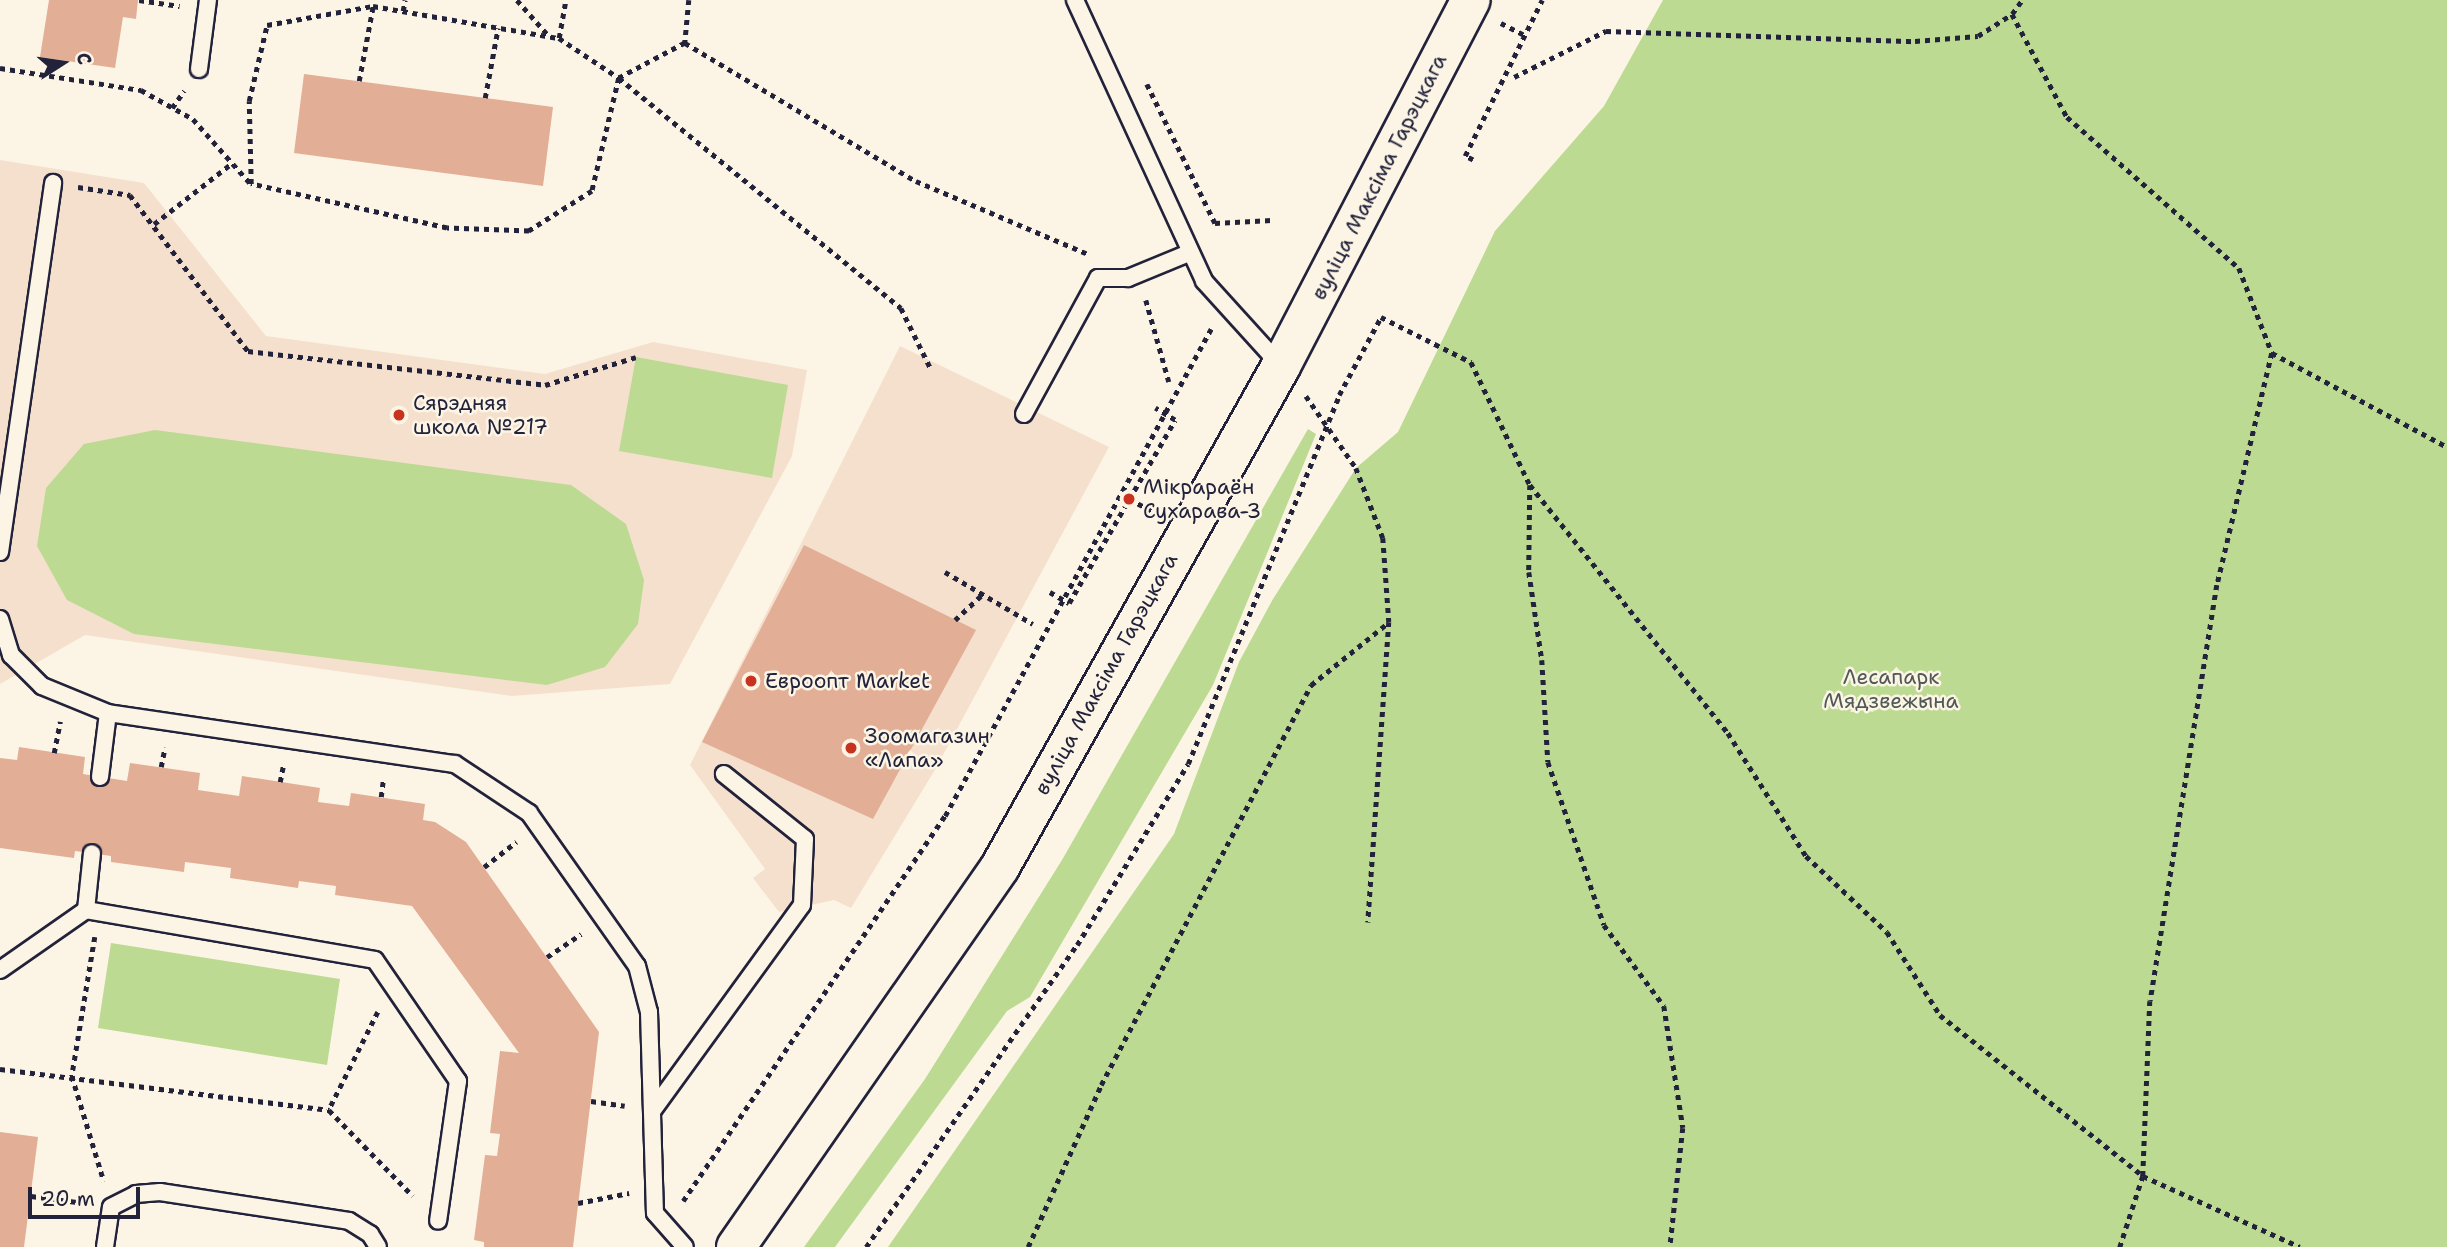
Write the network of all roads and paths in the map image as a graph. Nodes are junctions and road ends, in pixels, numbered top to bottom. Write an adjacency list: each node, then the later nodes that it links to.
1 (139, 0): 10 (path)
2 (405, 0): 12 (path)
3 (517, 0): 15 (path)
4 (566, 0): 16 (path)
5 (689, 0): 17 (path)
6 (1075, 0): 31 (lane)
7 (1471, 0): 36 (main road, вуліца Максіма Гарэцкага)
8 (1542, 0): 25 (path)
9 (2022, 0): 13 (path)
10 (208, 5): 19 (lane)
11 (373, 6): 12 (path); 23 (path); 28 (path)
12 (402, 11): 14 (path)
13 (2012, 14): 21 (path); 34 (path)
14 (498, 28): 15 (path); 24 (path)
15 (550, 36): 16 (path)
16 (559, 38): 22 (path)
17 (685, 43): 22 (path); 32 (path)
18 (0, 68): 26 (path)
19 (199, 69)
20 (1142, 74): 29 (path)
21 (1514, 77)
22 (620, 78): 28 (path); 37 (path)
23 (359, 81)
24 (485, 98)
25 (1473, 160)
26 (232, 163): 28 (path); 30 (path)
27 (53, 183): 30 (path); 45 (lane)
28 (251, 184)
29 (1273, 220)
30 (154, 223): 35 (path)
31 (1189, 253): 32 (lane); 33 (lane)
32 (1128, 278): 38 (path); 40 (lane)
33 (1224, 305): 36 (lane); 41 (path)
34 (2272, 353): 43 (path); 71 (path)
35 (636, 358)
36 (1281, 366): 42 (path); 81 (main road, вуліца Максіма Гарэцкага)
37 (931, 369)
38 (1169, 382)
39 (1155, 408): 41 (path)
40 (1024, 414)
41 (1165, 414): 49 (path); 49 (path)
42 (1328, 421): 44 (path); 52 (path); 82 (path)
43 (2447, 447)
44 (1530, 485): 71 (path); 84 (path)
45 (0, 552)
46 (945, 572): 48 (path)
47 (1050, 592): 49 (path)
48 (982, 595): 51 (path); 53 (path)
49 (1061, 599): 77 (path)
50 (0, 619): 54 (lane)
51 (955, 620)
52 (1390, 622): 63 (path); 83 (path)
53 (1033, 624)
54 (6, 658): 55 (lane)
55 (108, 713): 57 (lane); 58 (lane)
56 (724, 774): 70 (lane)
57 (100, 777)
58 (537, 825): 60 (path); 62 (lane)
59 (92, 853): 61 (lane)
60 (484, 867)
61 (93, 911): 65 (lane); 66 (lane); 68 (path)
62 (603, 919): 64 (path); 70 (lane)
63 (1368, 922)
64 (547, 957)
65 (0, 970)
66 (391, 985): 69 (path); 76 (lane)
67 (0, 1069): 68 (path)
68 (72, 1076): 69 (path); 75 (path)
69 (329, 1110): 76 (path)
70 (653, 1110): 72 (lane)
71 (2143, 1176): 85 (path); 86 (path)
72 (654, 1188): 74 (path); 77 (lane)
73 (31, 1196): 75 (path)
74 (578, 1203)
75 (111, 1207): 78 (lane); 79 (lane)
76 (438, 1221)
77 (666, 1225): 80 (lane)
78 (105, 1247)
79 (378, 1247)
80 (685, 1247)
81 (736, 1247)
82 (866, 1247)
83 (1028, 1247)
84 (1670, 1247)
85 (2120, 1247)
86 (2300, 1247)

